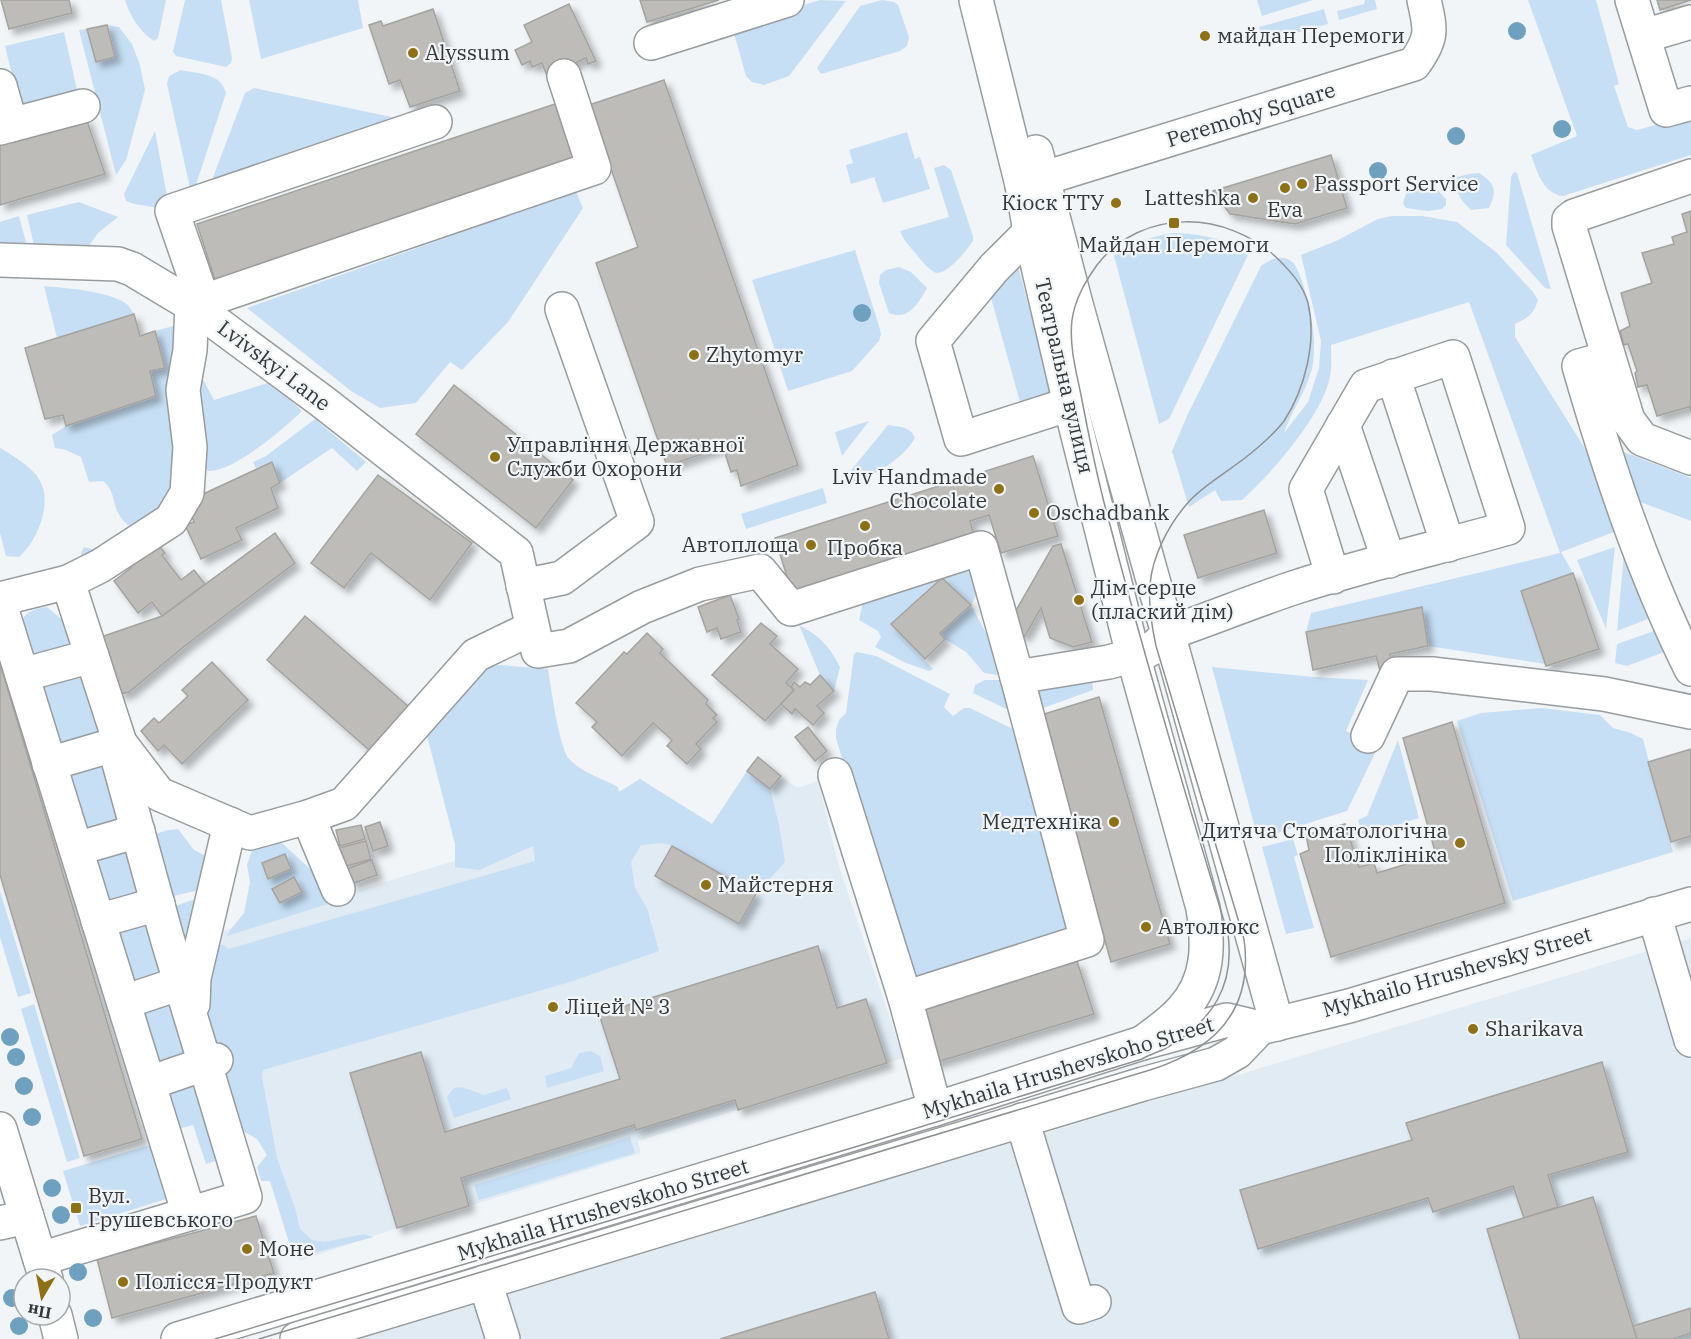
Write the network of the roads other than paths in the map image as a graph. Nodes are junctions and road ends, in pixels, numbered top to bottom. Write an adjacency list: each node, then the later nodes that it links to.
1 (788, 0): 8 (main road)
2 (976, 0): 16 (main road, Театральна вулиця)
3 (997, 0): 16 (main road, Театральна вулиця)
4 (1424, 0): 16 (main road, Peremohy Square)
5 (1632, 0): 7 (main road)
6 (1691, 22): 7 (main road)
7 (1644, 36): 11 (main road)
8 (651, 43)
9 (564, 76): 19 (main road)
10 (0, 86): 14 (main road)
11 (1691, 102)
12 (83, 106): 14 (main road)
13 (435, 122): 19 (main road)
14 (5, 127)
15 (1691, 176): 21 (main road)
16 (1032, 182): 17 (main road, Театральна вулиця); 34 (main road, Театральна вулиця)
17 (1030, 232): 23 (main road, Театральна вулиця); 23 (main road)
18 (0, 260): 19 (main road, Lvivskyi Lane)
19 (198, 303): 29 (main road); 30 (main road, Lvivskyi Lane)
20 (562, 309): 30 (main road)
21 (1608, 358): 25 (main road); 37 (main road)
22 (1393, 376): 24 (main road); 26 (main road); 26 (main road)
23 (1070, 404): 35 (main road, Театральна вулиця)
24 (1343, 425): 27 (main road); 28 (main road)
25 (1691, 458)
26 (1448, 545): 27 (main road)
27 (1389, 561): 28 (main road)
28 (1333, 578): 34 (main road)
29 (68, 582): 31 (main road); 36 (main road)
30 (523, 586): 33 (main road)
31 (0, 599)
32 (0, 604): 38 (main road)
33 (532, 628): 39 (main road); 45 (main road)
34 (1169, 633): 35 (main road); 58 (main road, Театральна вулиця)
35 (1133, 655): 39 (main road); 60 (main road, Театральна вулиця)
36 (92, 656): 38 (main road); 42 (main road)
37 (1691, 669)
38 (22, 675): 43 (main road)
39 (1017, 676): 55 (main road)
40 (1691, 712): 41 (main road)
41 (1368, 736)
42 (120, 743): 43 (main road); 46 (main road); 47 (main road)
43 (50, 764): 48 (main road)
44 (835, 775): 55 (main road)
45 (308, 817): 46 (main road); 49 (main road)
46 (230, 824): 57 (main road)
47 (138, 831): 48 (main road); 50 (main road)
48 (76, 849): 53 (main road)
49 (338, 889)
50 (158, 904): 53 (main road); 54 (main road)
51 (1691, 904): 52 (main road)
52 (1654, 914): 58 (main road, Mykhailo Hrushevsky Street); 59 (main road)
53 (98, 921): 56 (main road)
54 (181, 983): 56 (main road); 57 (main road)
55 (905, 998): 63 (main road)
56 (124, 1002): 62 (main road)
57 (192, 1021): 61 (main road)
58 (1268, 1026): 60 (main road, Mykhaila Hrushevskoho Street); 64 (main road, Mykhaila Hrushevskoho Street)
59 (1691, 1040)
60 (1142, 1043): 63 (main road, Mykhaila Hrushevskoho Street)
61 (211, 1062): 62 (main road); 66 (main road)
62 (149, 1083): 66 (main road)
63 (935, 1109): 72 (main road, Mykhaila Hrushevskoho Street)
64 (1023, 1120): 70 (main road, Mykhaila Hrushevskoho Street); 71 (main road)
65 (0, 1129): 67 (main road)
66 (189, 1214): 69 (main road)
67 (14, 1220): 68 (main road)
68 (42, 1267)
69 (48, 1267)
70 (485, 1282): 73 (main road, Mykhaila Hrushevskoho Street); 74 (main road)
71 (1079, 1307)
72 (178, 1339)
73 (297, 1339)
74 (503, 1339)

